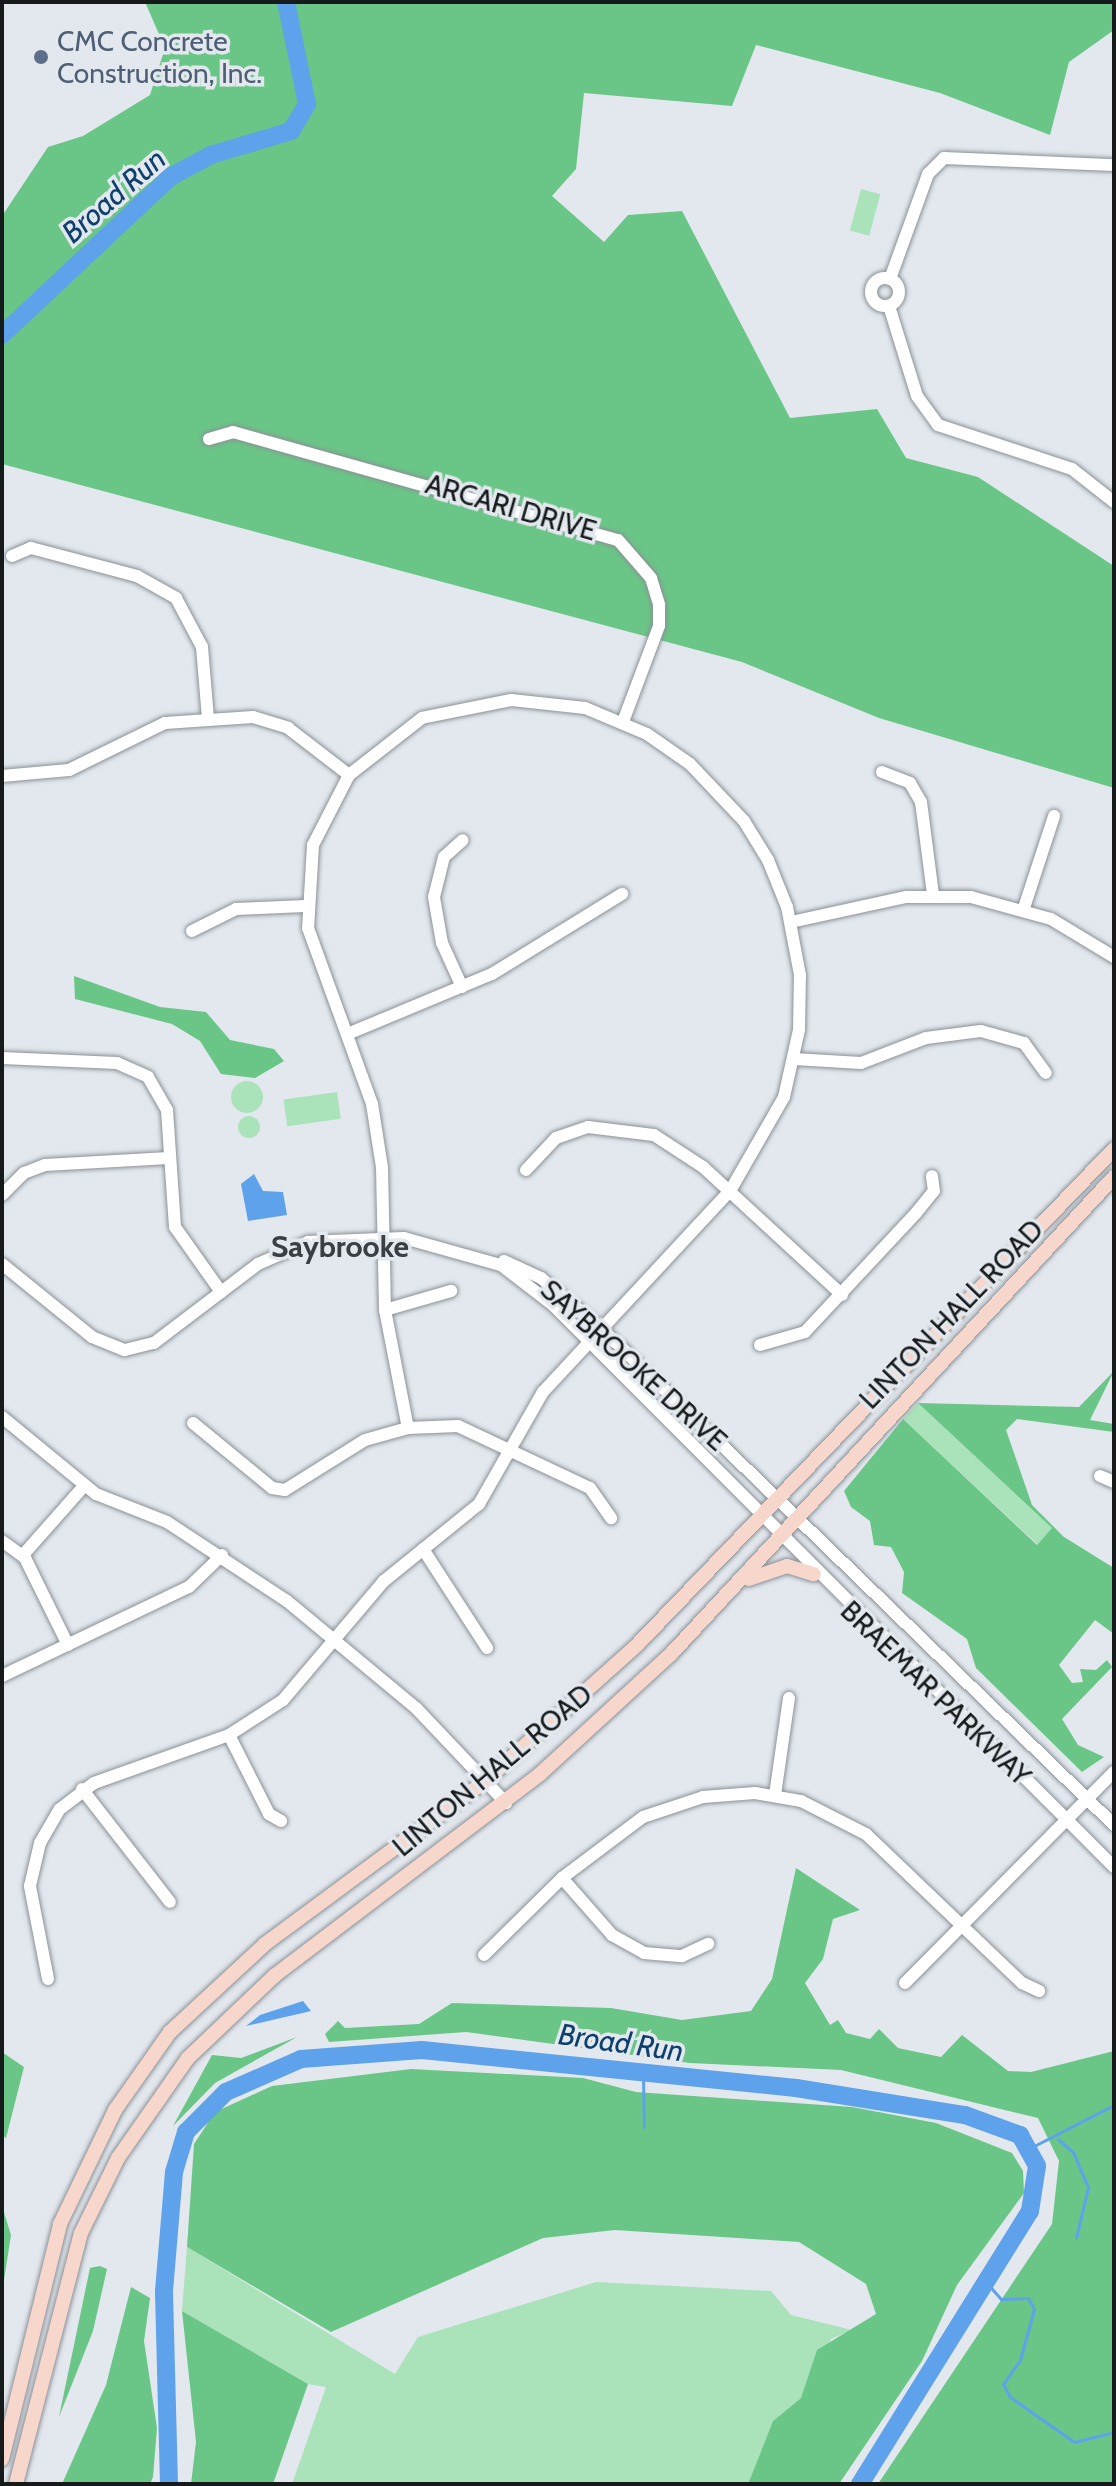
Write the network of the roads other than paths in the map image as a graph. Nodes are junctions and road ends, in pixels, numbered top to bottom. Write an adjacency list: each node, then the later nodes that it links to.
1 (1114, 165): 2 (street)
2 (890, 279): 3 (street); 3 (street)
3 (889, 306): 5 (street)
4 (209, 439): 8 (street, ARCARI DRIVE)
5 (1114, 502)
6 (12, 556): 7 (street)
7 (208, 718): 10 (street); 11 (street)
8 (623, 722): 10 (street); 18 (street)
9 (882, 772): 15 (street)
10 (349, 775): 16 (street)
11 (2, 776)
12 (1054, 816): 17 (street)
13 (463, 840): 21 (street)
14 (622, 894): 21 (street)
15 (933, 895): 17 (street); 18 (street)
16 (305, 906): 19 (street); 22 (street)
17 (1024, 908): 20 (street)
18 (791, 922): 24 (street)
19 (192, 931)
20 (1114, 957)
21 (462, 987): 22 (street)
22 (350, 1033): 33 (street)
23 (2, 1058): 27 (street)
24 (794, 1059): 25 (street); 31 (street)
25 (1046, 1073)
26 (1114, 1149): 50 (main road, LINTON HALL ROAD)
27 (169, 1158): 32 (street); 37 (street)
28 (526, 1170): 31 (street)
29 (932, 1176): 38 (street)
30 (1114, 1177): 51 (main road, LINTON HALL ROAD)
31 (730, 1191): 38 (street); 40 (street)
32 (2, 1195)
33 (384, 1236): 34 (street, SAYBROOKE DRIVE); 37 (street, SAYBROOKE DRIVE); 39 (street)
34 (478, 1255): 40 (street, SAYBROOKE DRIVE); 41 (street, SAYBROOKE DRIVE)
35 (2, 1264): 37 (street, SAYBROOKE DRIVE)
36 (451, 1291): 39 (street)
37 (221, 1292)
38 (842, 1295): 42 (street)
39 (385, 1310): 45 (street)
40 (602, 1329): 41 (street); 50 (street, SAYBROOKE DRIVE)
41 (589, 1342): 46 (street); 53 (street, SAYBROOKE DRIVE)
42 (760, 1345)
43 (2, 1417): 49 (street)
44 (193, 1423): 45 (street)
45 (408, 1428): 46 (street)
46 (514, 1449): 52 (street); 56 (street)
47 (1100, 1476): 48 (street)
48 (1114, 1482)
49 (84, 1486): 57 (street); 58 (street)
50 (778, 1496): 51 (street, BRAEMAR PARKWAY); 53 (main road, LINTON HALL ROAD)
51 (800, 1517): 54 (main road, LINTON HALL ROAD); 71 (street, BRAEMAR PARKWAY)
52 (611, 1518)
53 (759, 1519): 54 (street, BRAEMAR PARKWAY); 68 (main road, LINTON HALL ROAD)
54 (780, 1540): 59 (street, BRAEMAR PARKWAY); 60 (main road, LINTON HALL ROAD)
55 (2, 1541): 57 (street)
56 (423, 1549): 61 (street); 63 (street)
57 (23, 1555): 62 (street)
58 (222, 1555): 61 (street); 62 (street)
59 (814, 1574): 60 (main road); 73 (street, BRAEMAR PARKWAY)
60 (742, 1582): 72 (main road, LINTON HALL ROAD)
61 (335, 1640): 66 (street); 68 (street)
62 (68, 1645): 64 (street)
63 (487, 1648)
64 (2, 1676)
65 (789, 1698): 70 (street)
66 (229, 1735): 69 (street); 74 (street)
67 (1114, 1772): 71 (street)
68 (485, 1781): 72 (street); 85 (main road, LINTON HALL ROAD)
69 (82, 1789): 78 (street); 82 (street)
70 (775, 1795): 77 (street); 79 (street)
71 (1087, 1798): 73 (street); 75 (street, BRAEMAR PARKWAY)
72 (506, 1803): 86 (main road, LINTON HALL ROAD)
73 (1065, 1820): 76 (street, BRAEMAR PARKWAY); 79 (street)
74 (281, 1821)
75 (1114, 1825)
76 (1114, 1867)
77 (562, 1878): 80 (street); 81 (street)
78 (170, 1902)
79 (962, 1925): 83 (street); 84 (street)
80 (708, 1944)
81 (484, 1955)
82 (48, 1979)
83 (905, 1983)
84 (1039, 1991)
85 (2, 2459)
86 (16, 2484)

